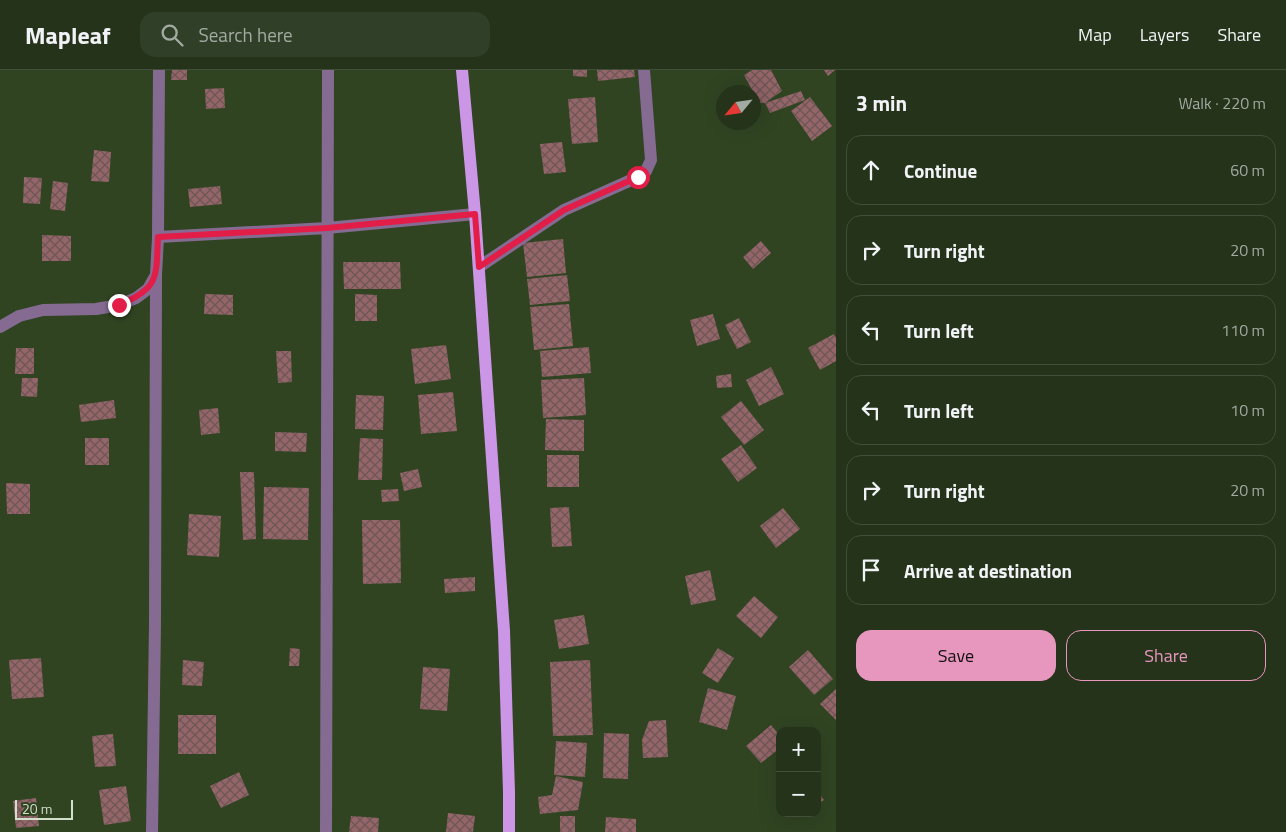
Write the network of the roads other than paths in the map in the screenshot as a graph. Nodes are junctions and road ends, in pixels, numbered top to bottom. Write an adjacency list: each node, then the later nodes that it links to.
1 (159, 70): 7 (street)
2 (328, 70): 6 (street)
3 (462, 70): 5 (main road)
4 (644, 70): 8 (street)
5 (475, 214): 6 (street); 8 (main road)
6 (327, 228): 7 (street); 12 (street)
7 (158, 237): 9 (street)
8 (479, 267): 13 (main road)
9 (156, 275): 10 (street); 11 (street)
10 (0, 327)
11 (152, 832)
12 (326, 832)
13 (509, 832)

